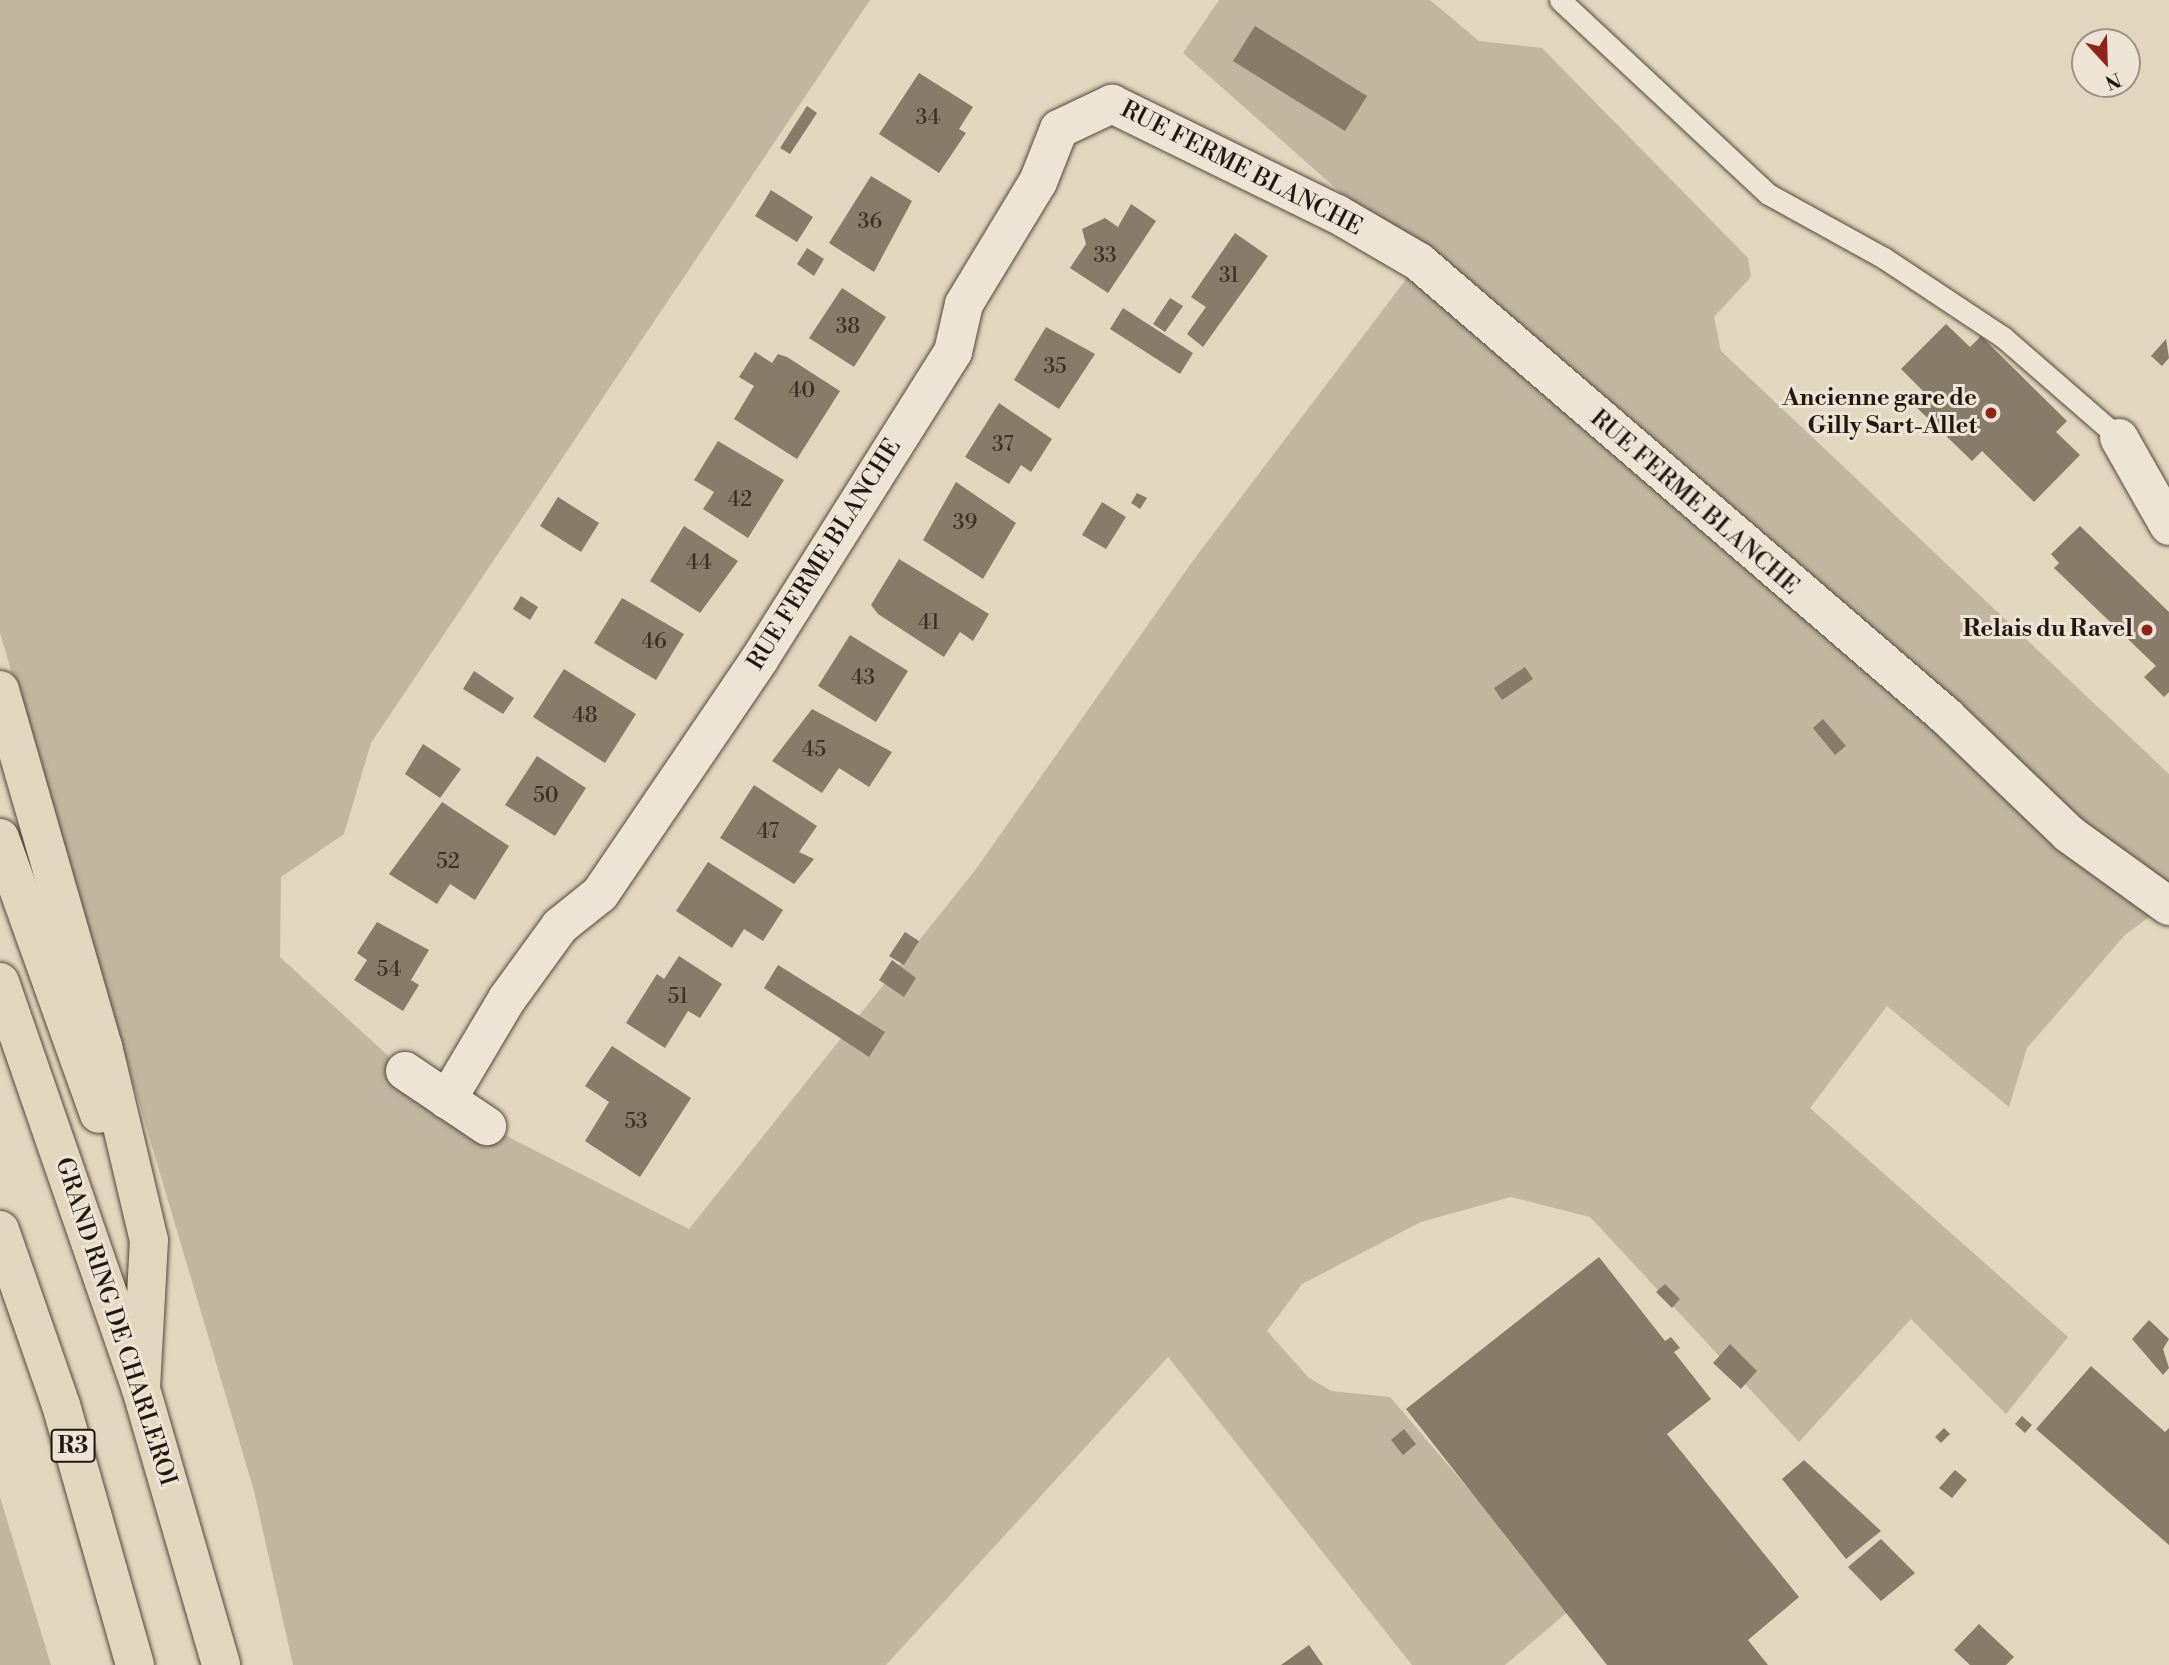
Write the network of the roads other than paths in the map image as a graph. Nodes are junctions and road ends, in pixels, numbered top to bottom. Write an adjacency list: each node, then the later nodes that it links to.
1 (1560, 0): 2 (lane)
2 (2119, 438): 3 (street)
3 (2169, 526)
4 (0, 690): 12 (highway)
5 (0, 838): 12 (highway)
6 (2169, 906): 9 (street, RUE FERME BLANCHE)
7 (0, 982): 13 (highway, GRAND RING DE CHARLEROI)
8 (405, 1071): 9 (street)
9 (447, 1100): 10 (street)
10 (487, 1126)
11 (0, 1230): 14 (highway, R3)
12 (149, 1240): 13 (highway)
13 (141, 1389): 15 (highway, GRAND RING DE CHARLEROI)
14 (135, 1665)
15 (220, 1665)

